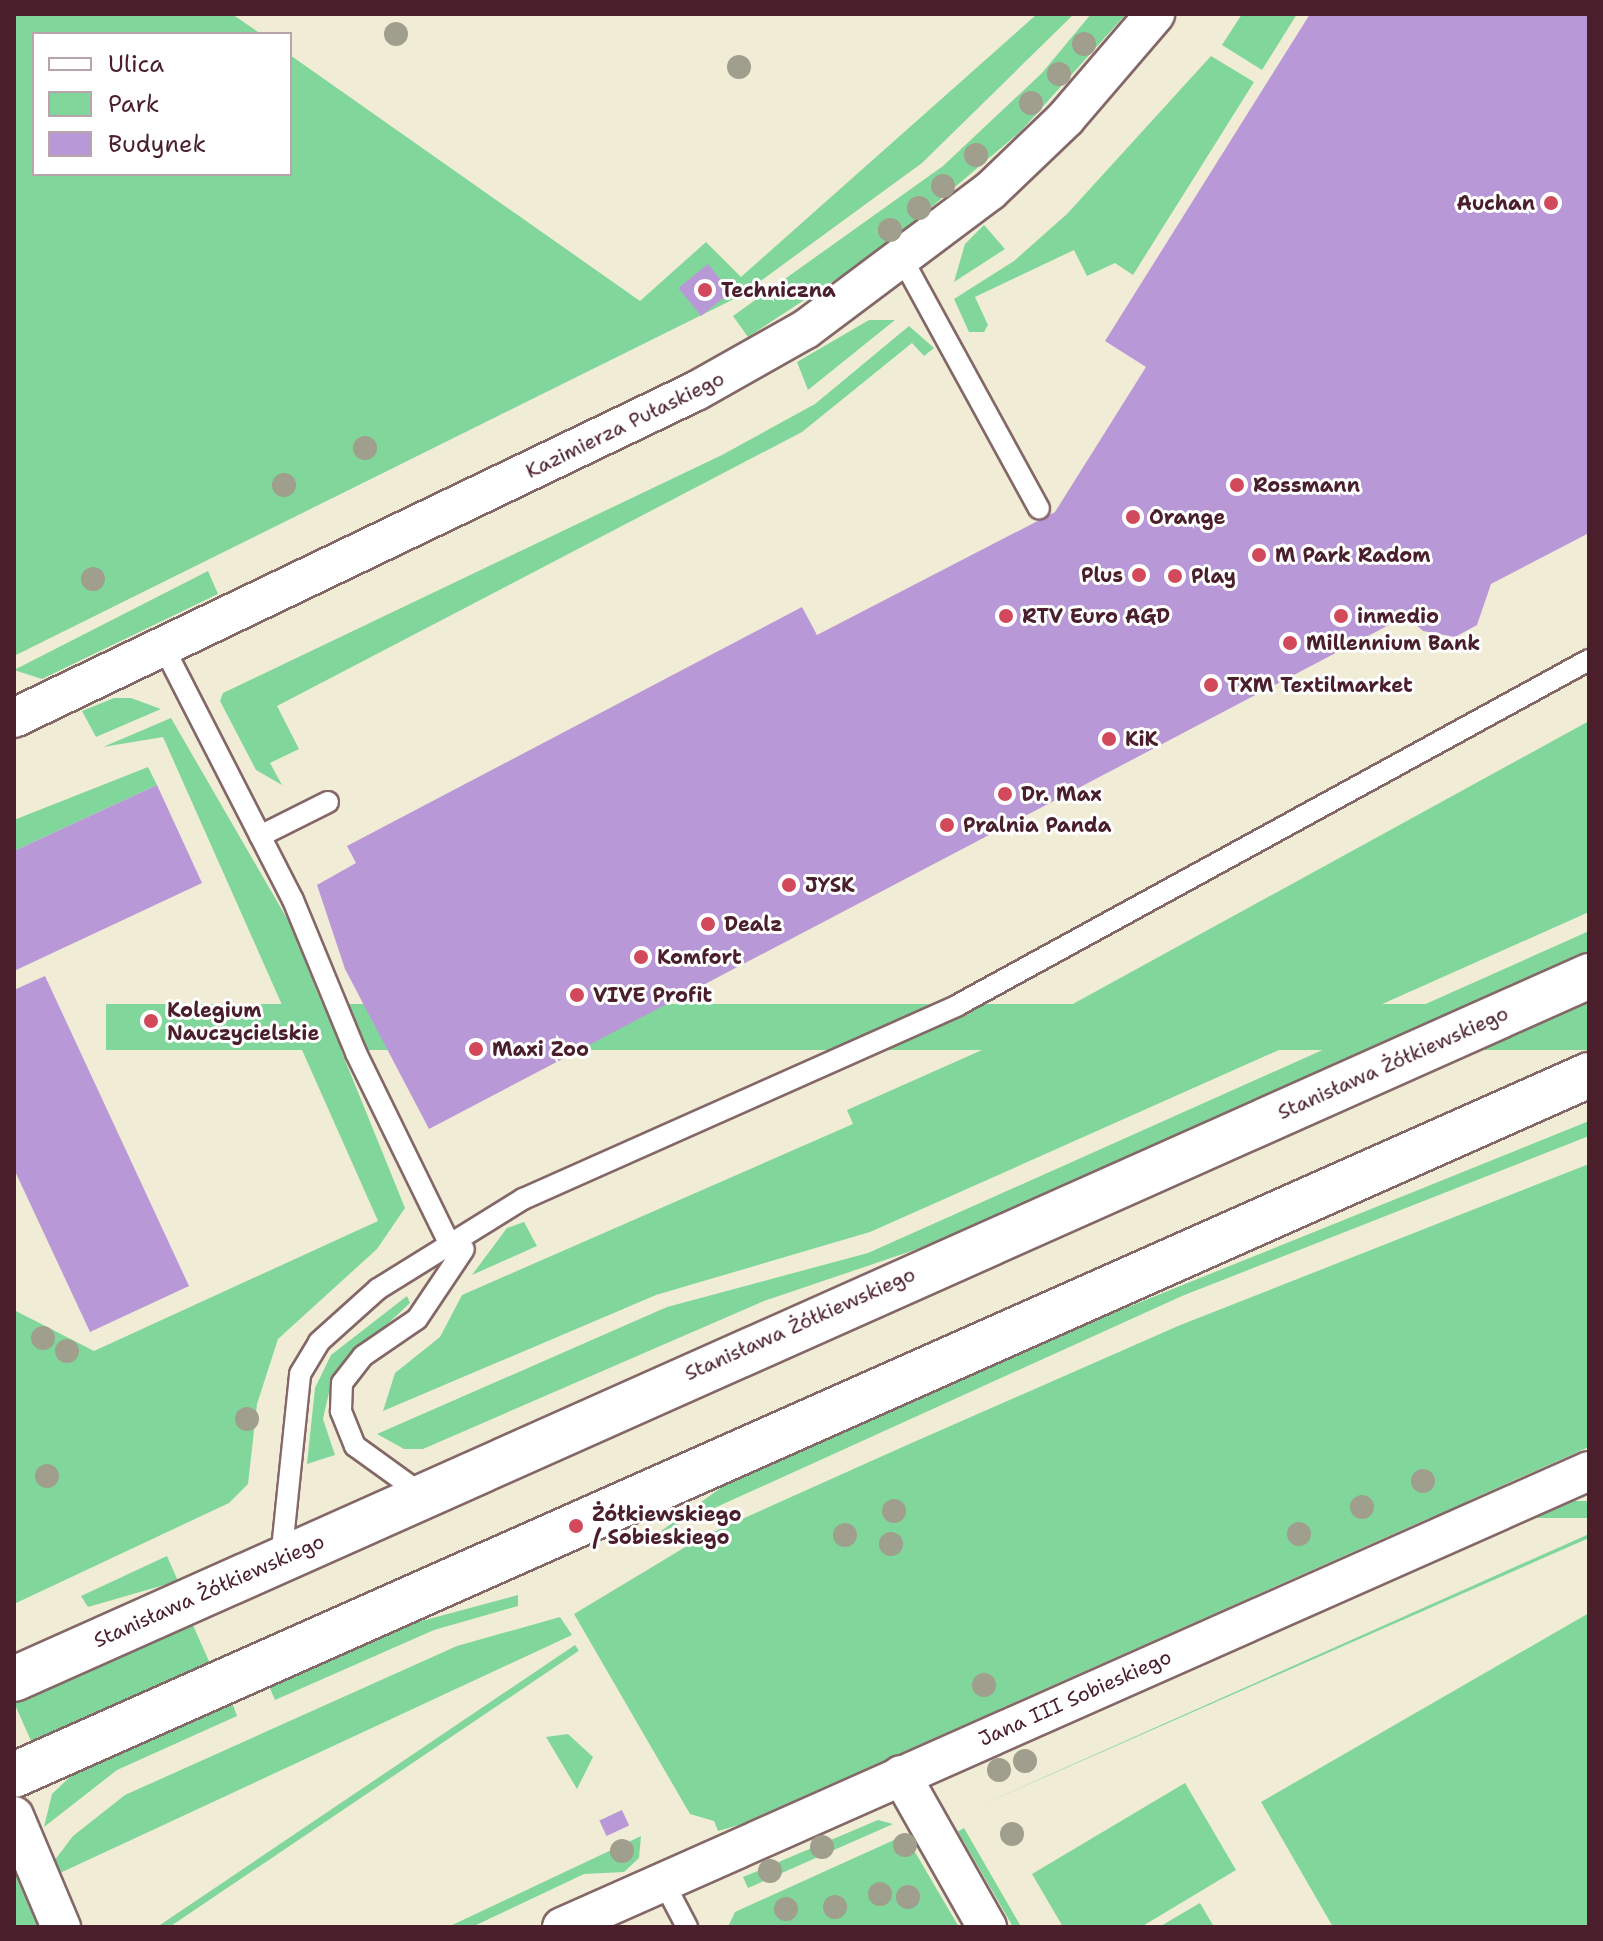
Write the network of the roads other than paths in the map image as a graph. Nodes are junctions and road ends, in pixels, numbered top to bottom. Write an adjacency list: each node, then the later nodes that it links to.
1 (1155, 14): 2 (street, Kazimierza Pułaskiego)
2 (904, 262): 3 (lane); 4 (street, Kazimierza Pułaskiego)
3 (1039, 509)
4 (163, 646): 6 (street, Kazimierza Pułaskiego); 8 (lane)
5 (1589, 660): 11 (lane)
6 (14, 718)
7 (328, 802): 8 (lane)
8 (260, 836): 11 (lane)
9 (1589, 976): 13 (main road, Stanisława Żółkiewskiego)
10 (1589, 1075): 16 (main road)
11 (452, 1249): 13 (lane); 14 (lane)
12 (1589, 1471): 17 (street, Jana III Sobieskiego)
13 (423, 1495): 14 (main road, Stanisława Żółkiewskiego)
14 (281, 1559): 15 (main road, Stanisława Żółkiewskiego)
15 (14, 1679)
16 (14, 1775)
17 (901, 1775): 19 (street, Jana III Sobieskiego); 23 (street)
18 (14, 1816): 20 (street)
19 (663, 1881): 21 (street, Jana III Sobieskiego); 22 (lane)
20 (61, 1927)
21 (562, 1927)
22 (687, 1927)
23 (987, 1927)

